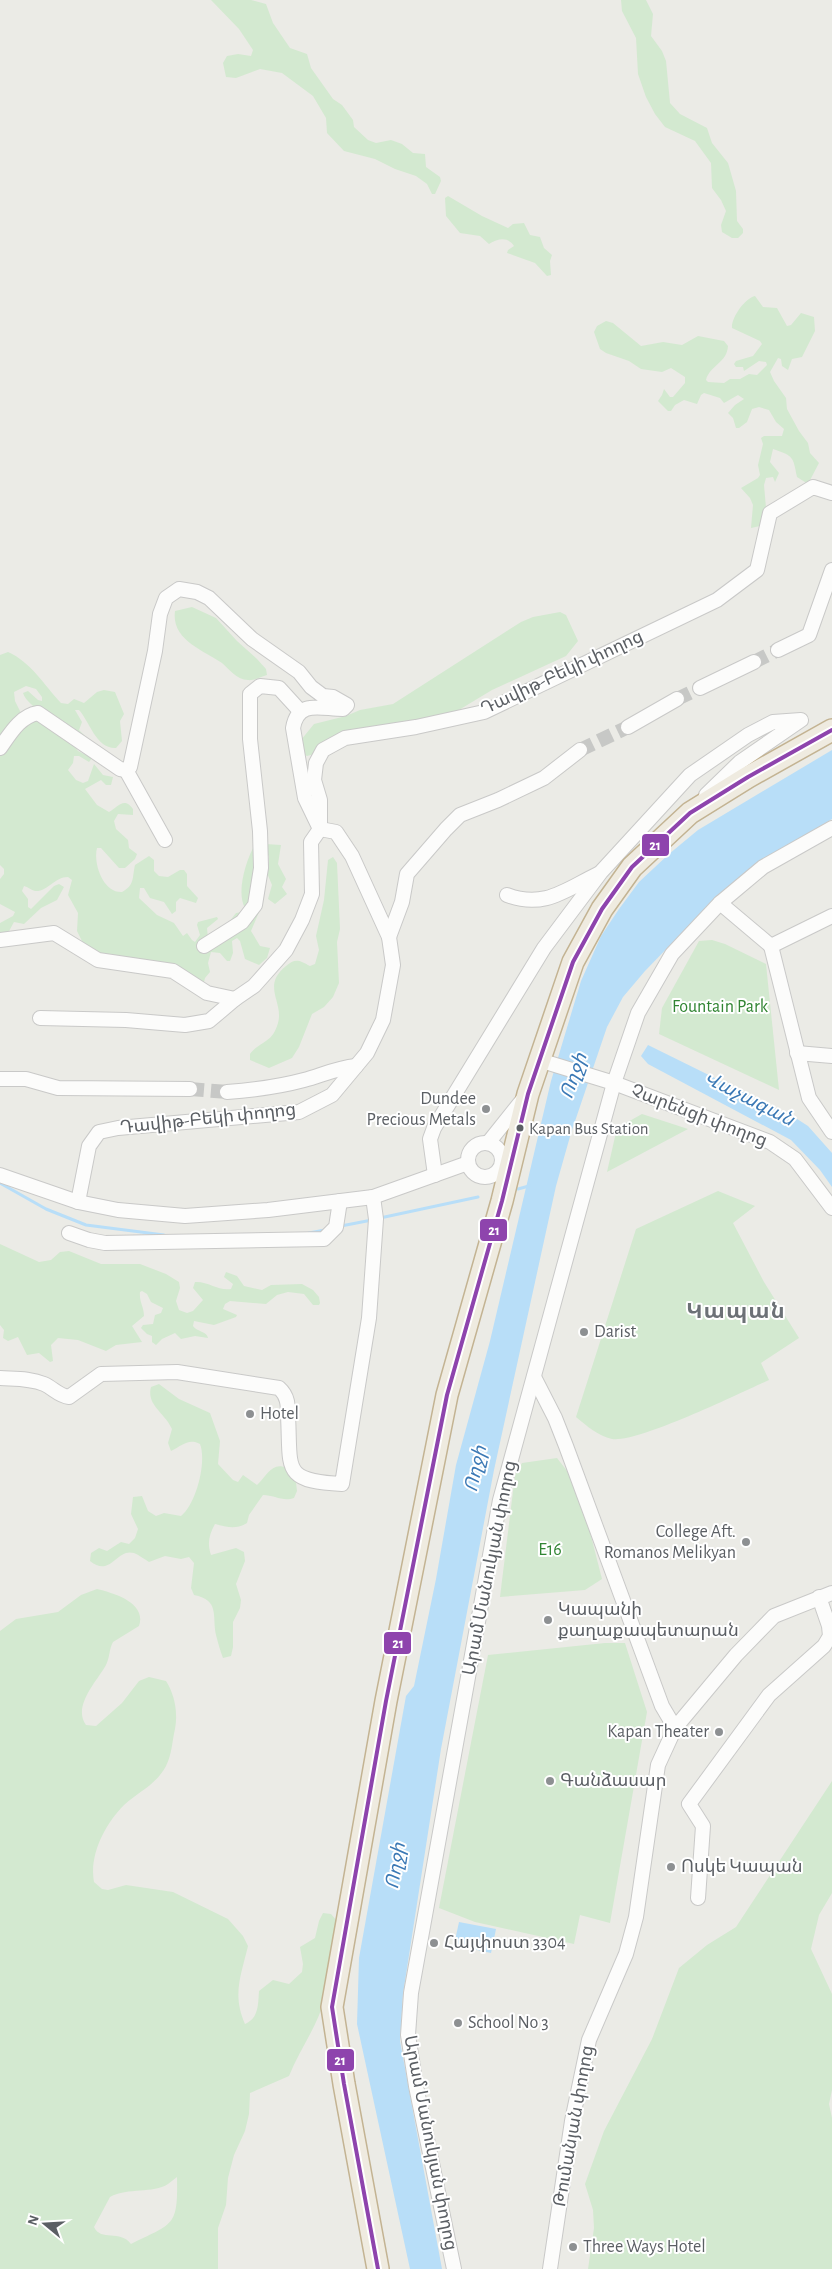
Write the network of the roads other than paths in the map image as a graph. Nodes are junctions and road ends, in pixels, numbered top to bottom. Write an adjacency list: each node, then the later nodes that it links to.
1 (832, 493): 15 (street, Դավիթ-Բեկի փողոց)
2 (832, 570): 3 (street)
3 (778, 650)
4 (754, 662): 5 (street)
5 (700, 688)
6 (677, 699): 8 (street)
7 (300, 711): 12 (street); 15 (street); 23 (street)
8 (628, 727)
9 (832, 730): 13 (highway)
10 (0, 748): 12 (street)
11 (580, 750): 21 (street, Դավիթ-Բեկի փողոց)
12 (126, 770): 16 (street)
13 (690, 813): 17 (street); 29 (highway)
14 (832, 828): 19 (street, Արամ Մանուկյան փողոց)
15 (320, 829): 21 (street, Դավիթ-Բեկի փողոց); 25 (street)
16 (165, 840)
17 (601, 872): 18 (street); 40 (street)
18 (507, 895)
19 (720, 903): 24 (street); 32 (street, Արամ Մանուկյան փողոց)
20 (832, 916): 24 (street)
21 (389, 937): 30 (street, Դավիթ-Բեկի փողոց)
22 (0, 940): 25 (street)
23 (204, 946)
24 (771, 946): 27 (street)
25 (235, 999): 26 (street)
26 (40, 1018)
27 (797, 1053): 28 (street); 36 (street)
28 (832, 1056)
29 (544, 1061): 32 (street, Չարենցի փողոց); 35 (highway)
30 (356, 1066): 34 (street); 45 (street, Դավիթ-Բեկի փողոց)
31 (0, 1079): 33 (street)
32 (614, 1083): 46 (street, Չարենցի փողոց); 48 (street, Արամ Մանուկյան փողոց)
33 (190, 1089)
34 (227, 1092)
35 (528, 1094): 37 (street); 44 (highway)
36 (832, 1132)
37 (488, 1143): 38 (street); 41 (street)
38 (468, 1163): 40 (street); 41 (street)
39 (0, 1175): 45 (street)
40 (435, 1175): 42 (street)
41 (485, 1178): 44 (street)
42 (373, 1197): 43 (street); 49 (street)
43 (340, 1201): 45 (street); 47 (street)
44 (502, 1201): 53 (highway)
45 (78, 1202)
46 (832, 1208)
47 (68, 1233)
48 (534, 1377): 51 (street); 54 (street, Արամ Մանուկյան փողոց)
49 (0, 1378)
50 (825, 1595): 51 (street, Թումանյան փողոց); 52 (street)
51 (675, 1728): 55 (street, Թումանյան փողոց)
52 (698, 1898)
53 (378, 2269)
54 (454, 2269)
55 (550, 2269)

